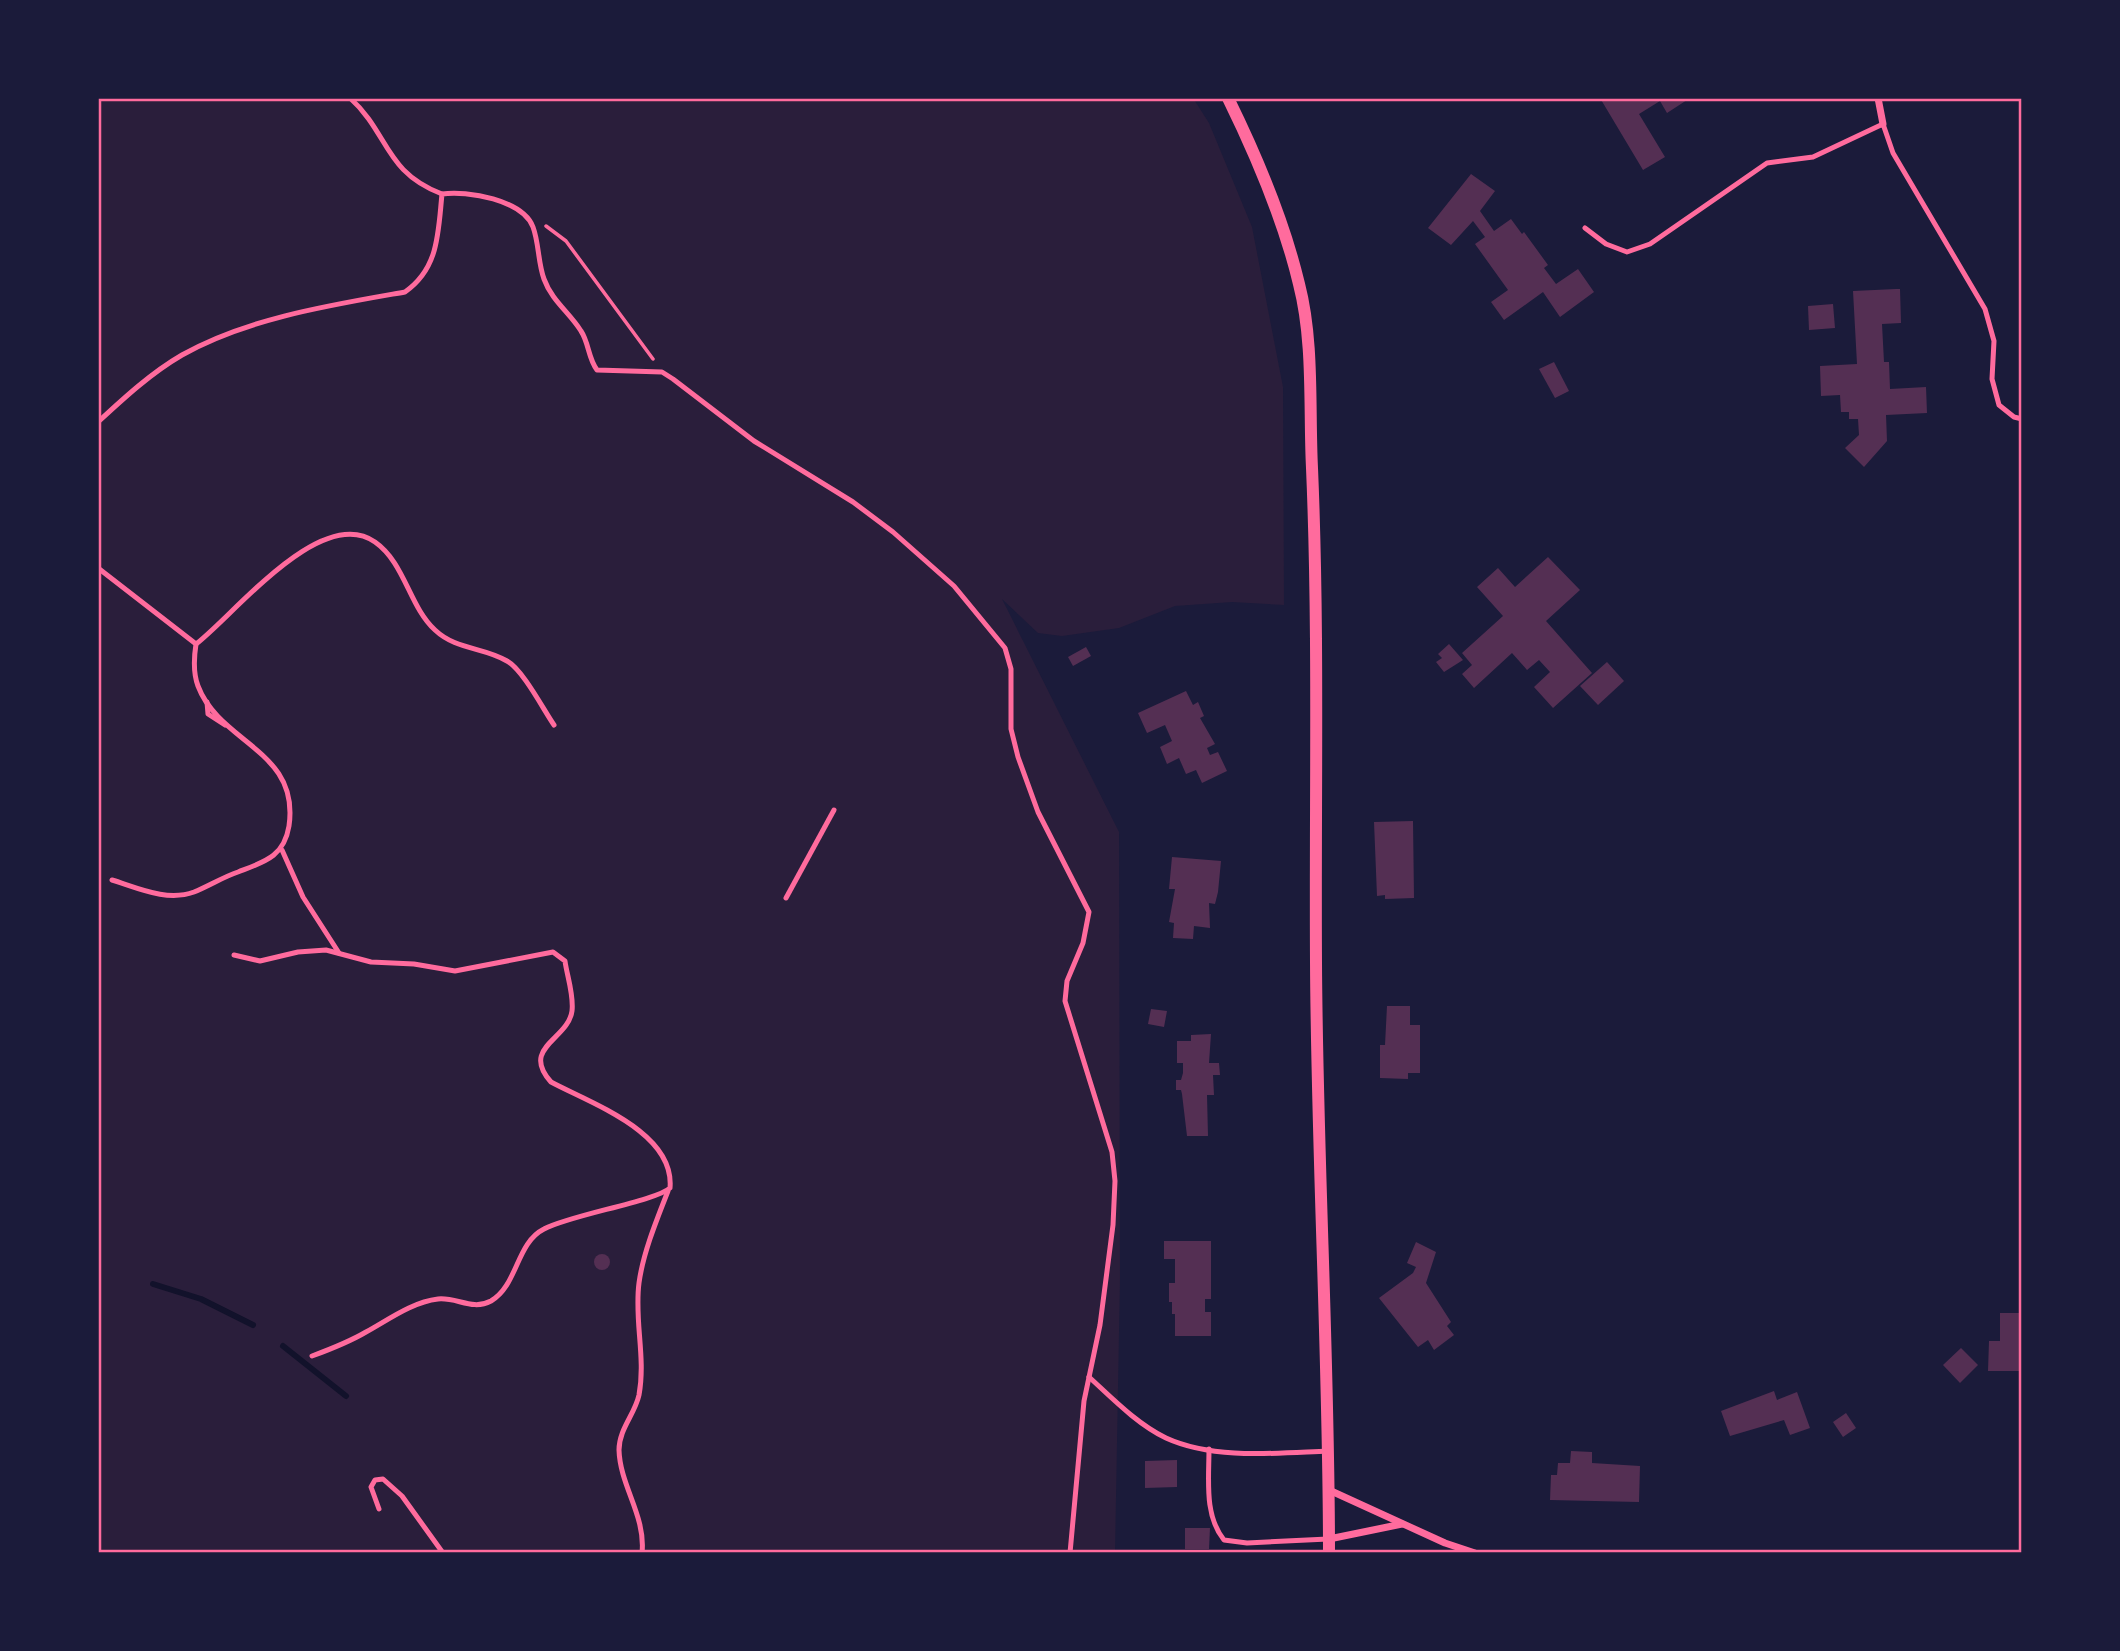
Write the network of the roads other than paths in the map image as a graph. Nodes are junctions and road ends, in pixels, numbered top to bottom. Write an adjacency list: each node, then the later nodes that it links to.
1 (350, 98): 5 (lane)
2 (1228, 98): 22 (street)
3 (1878, 98): 4 (street)
4 (1883, 124): 6 (lane); 7 (lane)
5 (442, 194): 8 (lane); 20 (lane)
6 (1585, 228)
7 (2022, 419)
8 (98, 422)
9 (98, 568): 10 (lane)
10 (196, 644): 11 (lane); 13 (lane)
11 (554, 725)
12 (834, 810): 15 (lane)
13 (282, 850): 14 (lane); 16 (lane)
14 (112, 880)
15 (786, 898)
16 (340, 953): 17 (lane); 18 (lane)
17 (234, 955)
18 (670, 1188): 19 (lane); 28 (lane)
19 (312, 1356)
20 (1089, 1377): 21 (lane); 29 (lane)
21 (1209, 1449): 22 (lane); 26 (lane)
22 (1328, 1451): 23 (street)
23 (1329, 1490): 25 (street); 26 (street)
24 (379, 1509): 27 (lane)
25 (1403, 1524): 26 (street); 30 (street)
26 (1329, 1546)
27 (443, 1553)
28 (642, 1553)
29 (1070, 1553)
30 (1475, 1553)

